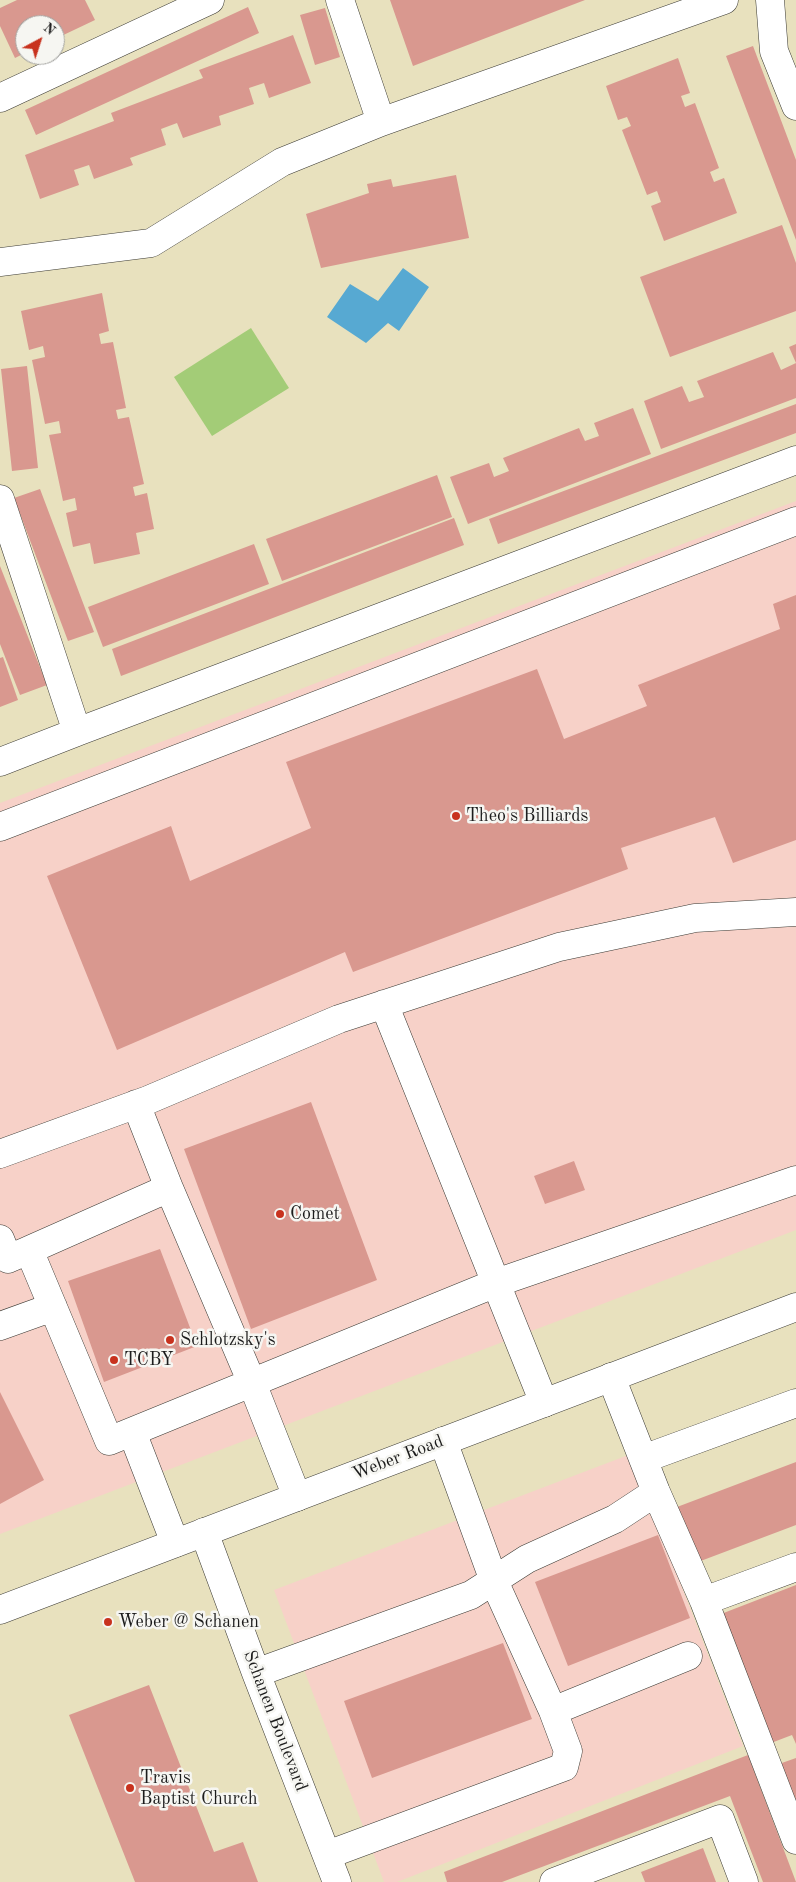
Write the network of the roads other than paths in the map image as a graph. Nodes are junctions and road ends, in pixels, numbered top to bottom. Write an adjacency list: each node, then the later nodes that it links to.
1 (210, 0): 5 (main road)
2 (340, 0): 7 (main road)
3 (724, 0): 7 (main road)
4 (770, 0): 6 (main road)
5 (0, 98)
6 (796, 106)
7 (381, 122): 8 (main road)
8 (0, 262)
9 (796, 460): 12 (main road)
10 (0, 499): 12 (main road)
11 (796, 521): 14 (main road)
12 (77, 732): 13 (main road)
13 (0, 762)
14 (0, 827)
15 (796, 912): 16 (main road)
16 (384, 1004): 17 (main road); 23 (main road)
17 (136, 1104): 18 (main road); 20 (main road)
18 (0, 1154)
19 (796, 1180): 23 (main road)
20 (169, 1188): 22 (main road); 28 (main road)
21 (0, 1239): 22 (main road)
22 (29, 1250): 24 (main road)
23 (496, 1283): 28 (main road); 29 (main road)
24 (53, 1307): 26 (main road); 31 (main road)
25 (796, 1307): 27 (main road, Weber Road)
26 (0, 1326)
27 (611, 1377): 29 (main road, Weber Road); 33 (main road)
28 (252, 1383): 31 (main road); 35 (main road)
29 (544, 1403): 32 (main road, Weber Road)
30 (796, 1403): 33 (main road)
31 (132, 1432): 37 (main road)
32 (443, 1441): 35 (main road, Weber Road); 39 (main road)
33 (643, 1459): 34 (main road)
34 (656, 1492): 39 (main road); 40 (main road)
35 (297, 1497): 36 (main road, Weber Road)
36 (204, 1532): 37 (main road, Weber Road); 43 (main road, Schanen Boulevard)
37 (175, 1543): 41 (main road, Weber Road)
38 (796, 1567): 40 (main road)
39 (494, 1580): 43 (main road); 44 (main road)
40 (704, 1602): 45 (main road)
41 (0, 1610)
42 (688, 1656): 44 (main road)
43 (256, 1674): 46 (main road, Schanen Boulevard)
44 (553, 1711): 46 (main road)
45 (796, 1840)
46 (327, 1855): 47 (main road, Schanen Boulevard)
47 (337, 1882)
48 (554, 1882): 49 (main road)
49 (744, 1882)

